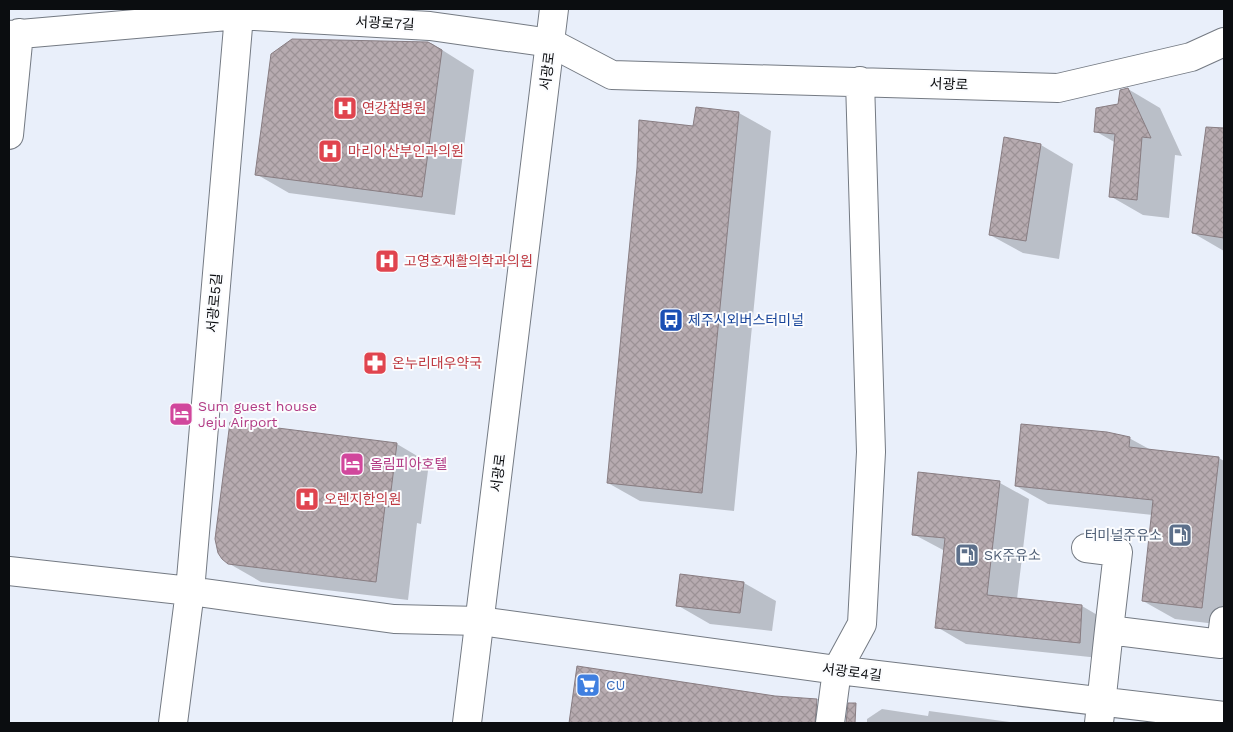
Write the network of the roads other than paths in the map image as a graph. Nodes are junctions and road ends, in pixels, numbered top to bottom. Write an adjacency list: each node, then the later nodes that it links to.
1 (554, 9): 5 (street)
2 (240, 15): 3 (street, 서광로7길); 5 (street, 서광로7길); 10 (street, 서광로5길)
3 (14, 34): 7 (street)
4 (1224, 42): 6 (street, 서광로)
5 (551, 43): 6 (street, 서광로); 11 (street, 서광로)
6 (860, 81): 14 (street)
7 (9, 135)
8 (1086, 548): 13 (street)
9 (9, 571): 10 (street)
10 (190, 590): 11 (street); 17 (street, 서광로5길)
11 (480, 621): 14 (street, 서광로4길); 18 (street, 서광로)
12 (1224, 621): 13 (street)
13 (1109, 630): 15 (street)
14 (837, 670): 15 (street, 서광로4길); 19 (street)
15 (1100, 713): 16 (street, 서광로4길)
16 (1224, 716)
17 (173, 723)
18 (467, 723)
19 (830, 723)

